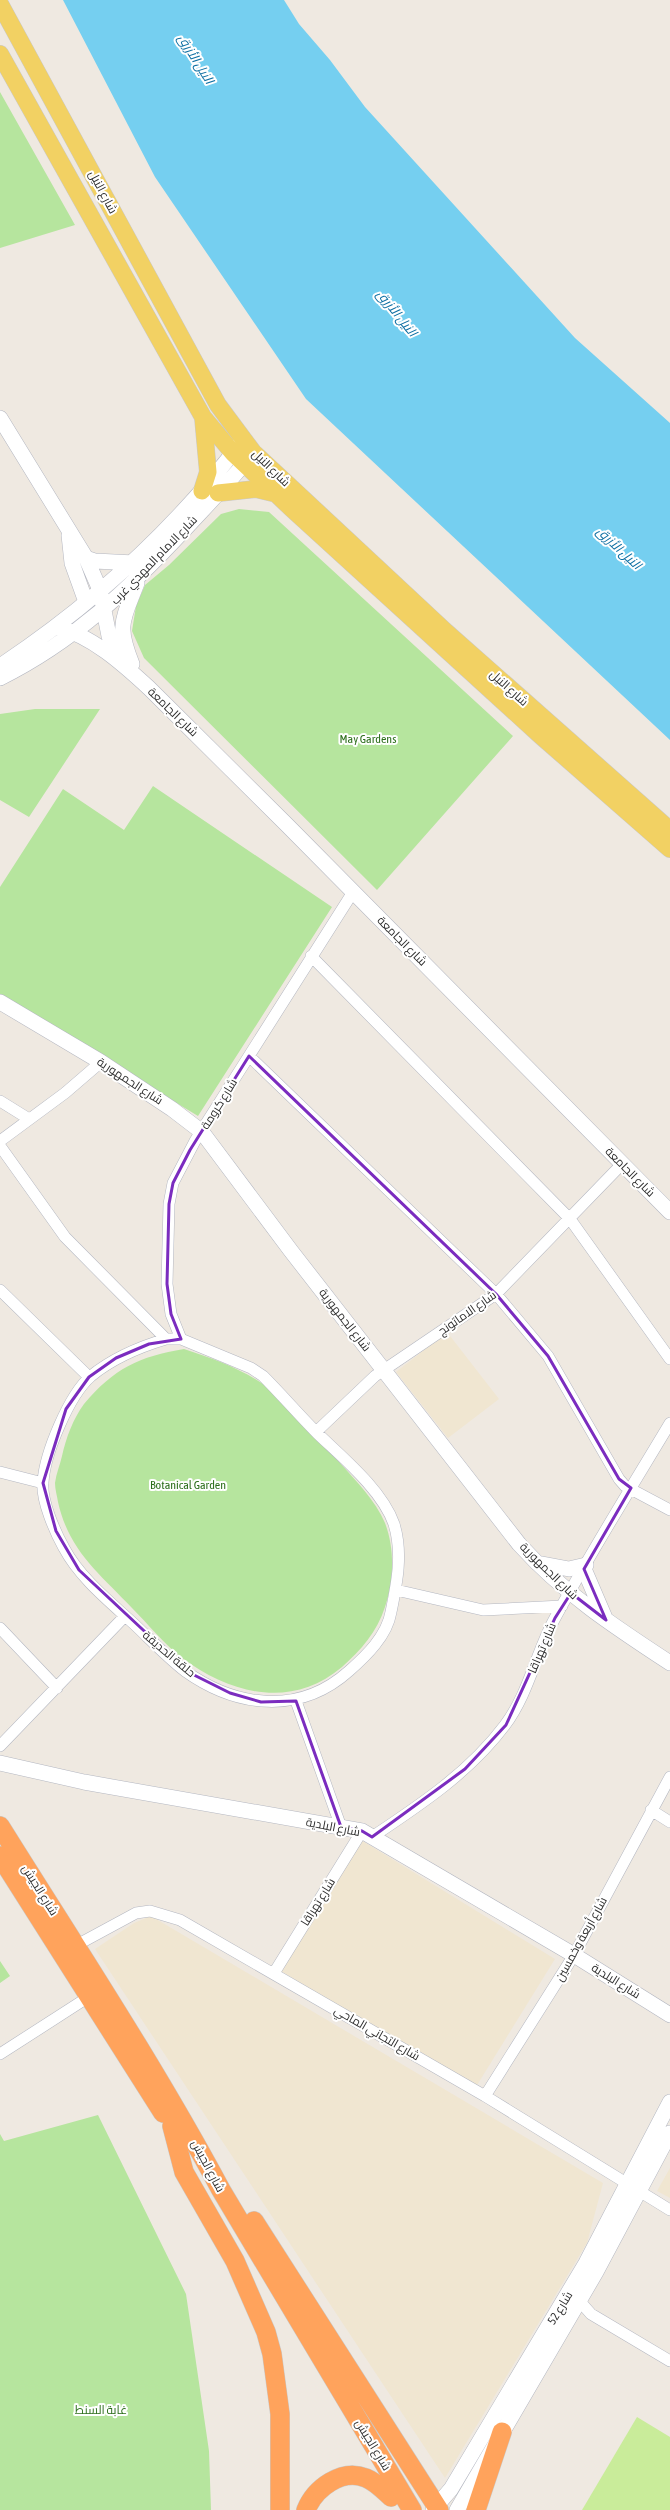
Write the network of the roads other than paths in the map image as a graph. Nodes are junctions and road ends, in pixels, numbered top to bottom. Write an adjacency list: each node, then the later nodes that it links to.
1 (0, 4): 3 (main road, شارع النيل)
2 (0, 54): 4 (main road, شارع النيل)
3 (162, 301): 4 (main road); 7 (main road, شارع النيل)
4 (144, 312): 5 (main road, شارع النيل)
5 (203, 417): 7 (main road, شارع النيل); 8 (main road)
6 (0, 418): 10 (main road, شارع الجامعة)
7 (244, 452): 8 (main road, شارع الامام المهدي غرب); 9 (main road, شارع النيل); 11 (main road, شارع النيل)
8 (210, 492): 9 (main road); 13 (main road, شارع الامام المهدي غرب); 14 (main road, شارع الامام المهدي غرب)
9 (277, 494): 11 (main road, شارع النيل)
10 (68, 530): 12 (main road, شارع الجامعة); 16 (main road, شارع الجامعة)
11 (332, 535): 23 (main road, شارع النيل); 24 (main road, شارع النيل)
12 (86, 558): 13 (main road); 15 (main road, شارع الجامعة)
13 (134, 563): 15 (main road, شارع الامام المهدي غرب)
14 (139, 578): 17 (main road, شارع الامام المهدي غرب); 21 (main road)
15 (100, 590): 16 (main road, شارع الامام المهدي غرب); 17 (main road, شارع الجامعة)
16 (86, 602): 18 (main road, شارع الامام المهدي غرب)
17 (105, 609): 19 (main road, شارع الامام المهدي غرب); 21 (main road, شارع الجامعة)
18 (56, 627): 19 (main road, شارع الجامعة); 20 (main road, شارع الامام المهدي غرب)
19 (75, 632): 21 (main road, شارع الجامعة); 22 (main road, شارع الامام المهدي غرب)
20 (0, 666)
21 (135, 675): 25 (main road, شارع الجامعة)
22 (0, 678)
23 (670, 830)
24 (670, 848)
25 (353, 892): 26 (street, شارع كرومة); 35 (main road, شارع الجامعة)
26 (311, 956): 28 (street, شارع كرومة); 37 (street)
27 (0, 1002): 29 (main road, شارع الجمهورية)
28 (249, 1056): 32 (street, شارع كرومة); 39 (street)
29 (101, 1062): 31 (street); 32 (main road, شارع الجمهورية)
30 (0, 1101): 31 (street)
31 (29, 1119): 33 (street)
32 (202, 1132): 41 (street, شارع كرومة); 43 (main road, شارع الجمهورية)
33 (0, 1141)
34 (0, 1146): 40 (street)
35 (622, 1164): 36 (main road, شارع الجامعة); 37 (street, شارع الاماتونج)
36 (670, 1212)
37 (570, 1219): 39 (street, شارع الاماتونج); 42 (street)
38 (0, 1290): 44 (street)
39 (496, 1294): 43 (street, شارع الاماتونج); 49 (street)
40 (166, 1339): 41 (street, حلقة الحديقة); 44 (street, حلقة الحديقة)
41 (181, 1339): 46 (street, حلقة الحديقة)
42 (670, 1359)
43 (385, 1370): 46 (street, شارع الاماتونج); 51 (main road, شارع الجمهورية)
44 (89, 1377): 48 (street, حلقة الحديقة)
45 (670, 1423): 49 (street, شارع تهراقا)
46 (316, 1432): 53 (street, حلقة الحديقة)
47 (0, 1472): 48 (street)
48 (42, 1483): 56 (street, حلقة الحديقة)
49 (631, 1488): 50 (street); 52 (street, شارع تهراقا)
50 (670, 1510)
51 (536, 1563): 52 (main road); 54 (main road, شارع الجمهورية)
52 (585, 1567): 54 (street, شارع تهراقا); 57 (main road)
53 (396, 1590): 55 (street); 61 (street, حلقة الحديقة)
54 (570, 1593): 55 (street, شارع تهراقا); 57 (main road, شارع الجمهورية)
55 (562, 1606): 69 (street, شارع تهراقا)
56 (125, 1616): 60 (street); 61 (street, حلقة الحديقة)
57 (606, 1620): 59 (main road, شارع الجمهورية)
58 (0, 1628): 60 (street)
59 (670, 1663)
60 (57, 1688): 62 (street)
61 (296, 1701): 68 (street)
62 (0, 1746)
63 (0, 1763): 68 (main road, شارع البلدية)
64 (670, 1777): 65 (street, شارع أربعة وخمسين)
65 (651, 1810): 66 (street); 72 (street, شارع أربعة وخمسين)
66 (670, 1822)
67 (0, 1826): 71 (highway, شارع الجيش)
68 (342, 1827): 69 (main road, شارع البلدية)
69 (367, 1834): 72 (main road, شارع البلدية); 73 (street, شارع تهراقا)
70 (0, 1856): 74 (highway, شارع الجيش)
71 (75, 1946): 73 (street, شارع التجاني الماحي); 81 (highway, شارع الجيش)
72 (574, 1955): 75 (main road, شارع البلدية); 77 (street, شارع أربعة وخمسين)
73 (274, 1973): 77 (street, شارع التجاني الماحي)
74 (90, 1996): 76 (street); 79 (highway, شارع الجيش)
75 (670, 2015)
76 (0, 2054)
77 (485, 2096): 82 (street, شارع التجاني الماحي)
78 (670, 2102): 82 (main road, شارع 52)
79 (172, 2126): 88 (highway, شارع الجيش); 90 (highway)
80 (670, 2134): 82 (main road, شارع 52)
81 (192, 2136): 89 (highway); 92 (highway, شارع الجيش)
82 (633, 2187): 83 (street, شارع التجاني الماحي); 84 (main road, شارع 52); 85 (main road, شارع 52)
83 (670, 2210)
84 (571, 2288): 85 (street); 89 (main road, شارع 52)
85 (579, 2302): 86 (street); 87 (main road, شارع 52)
86 (670, 2361)
87 (502, 2432): 93 (main road, شارع 52); 94 (highway)
88 (395, 2503): 91 (highway)
89 (436, 2509)
90 (280, 2510)
91 (306, 2510)
92 (412, 2510)
93 (457, 2510)
94 (476, 2510)

